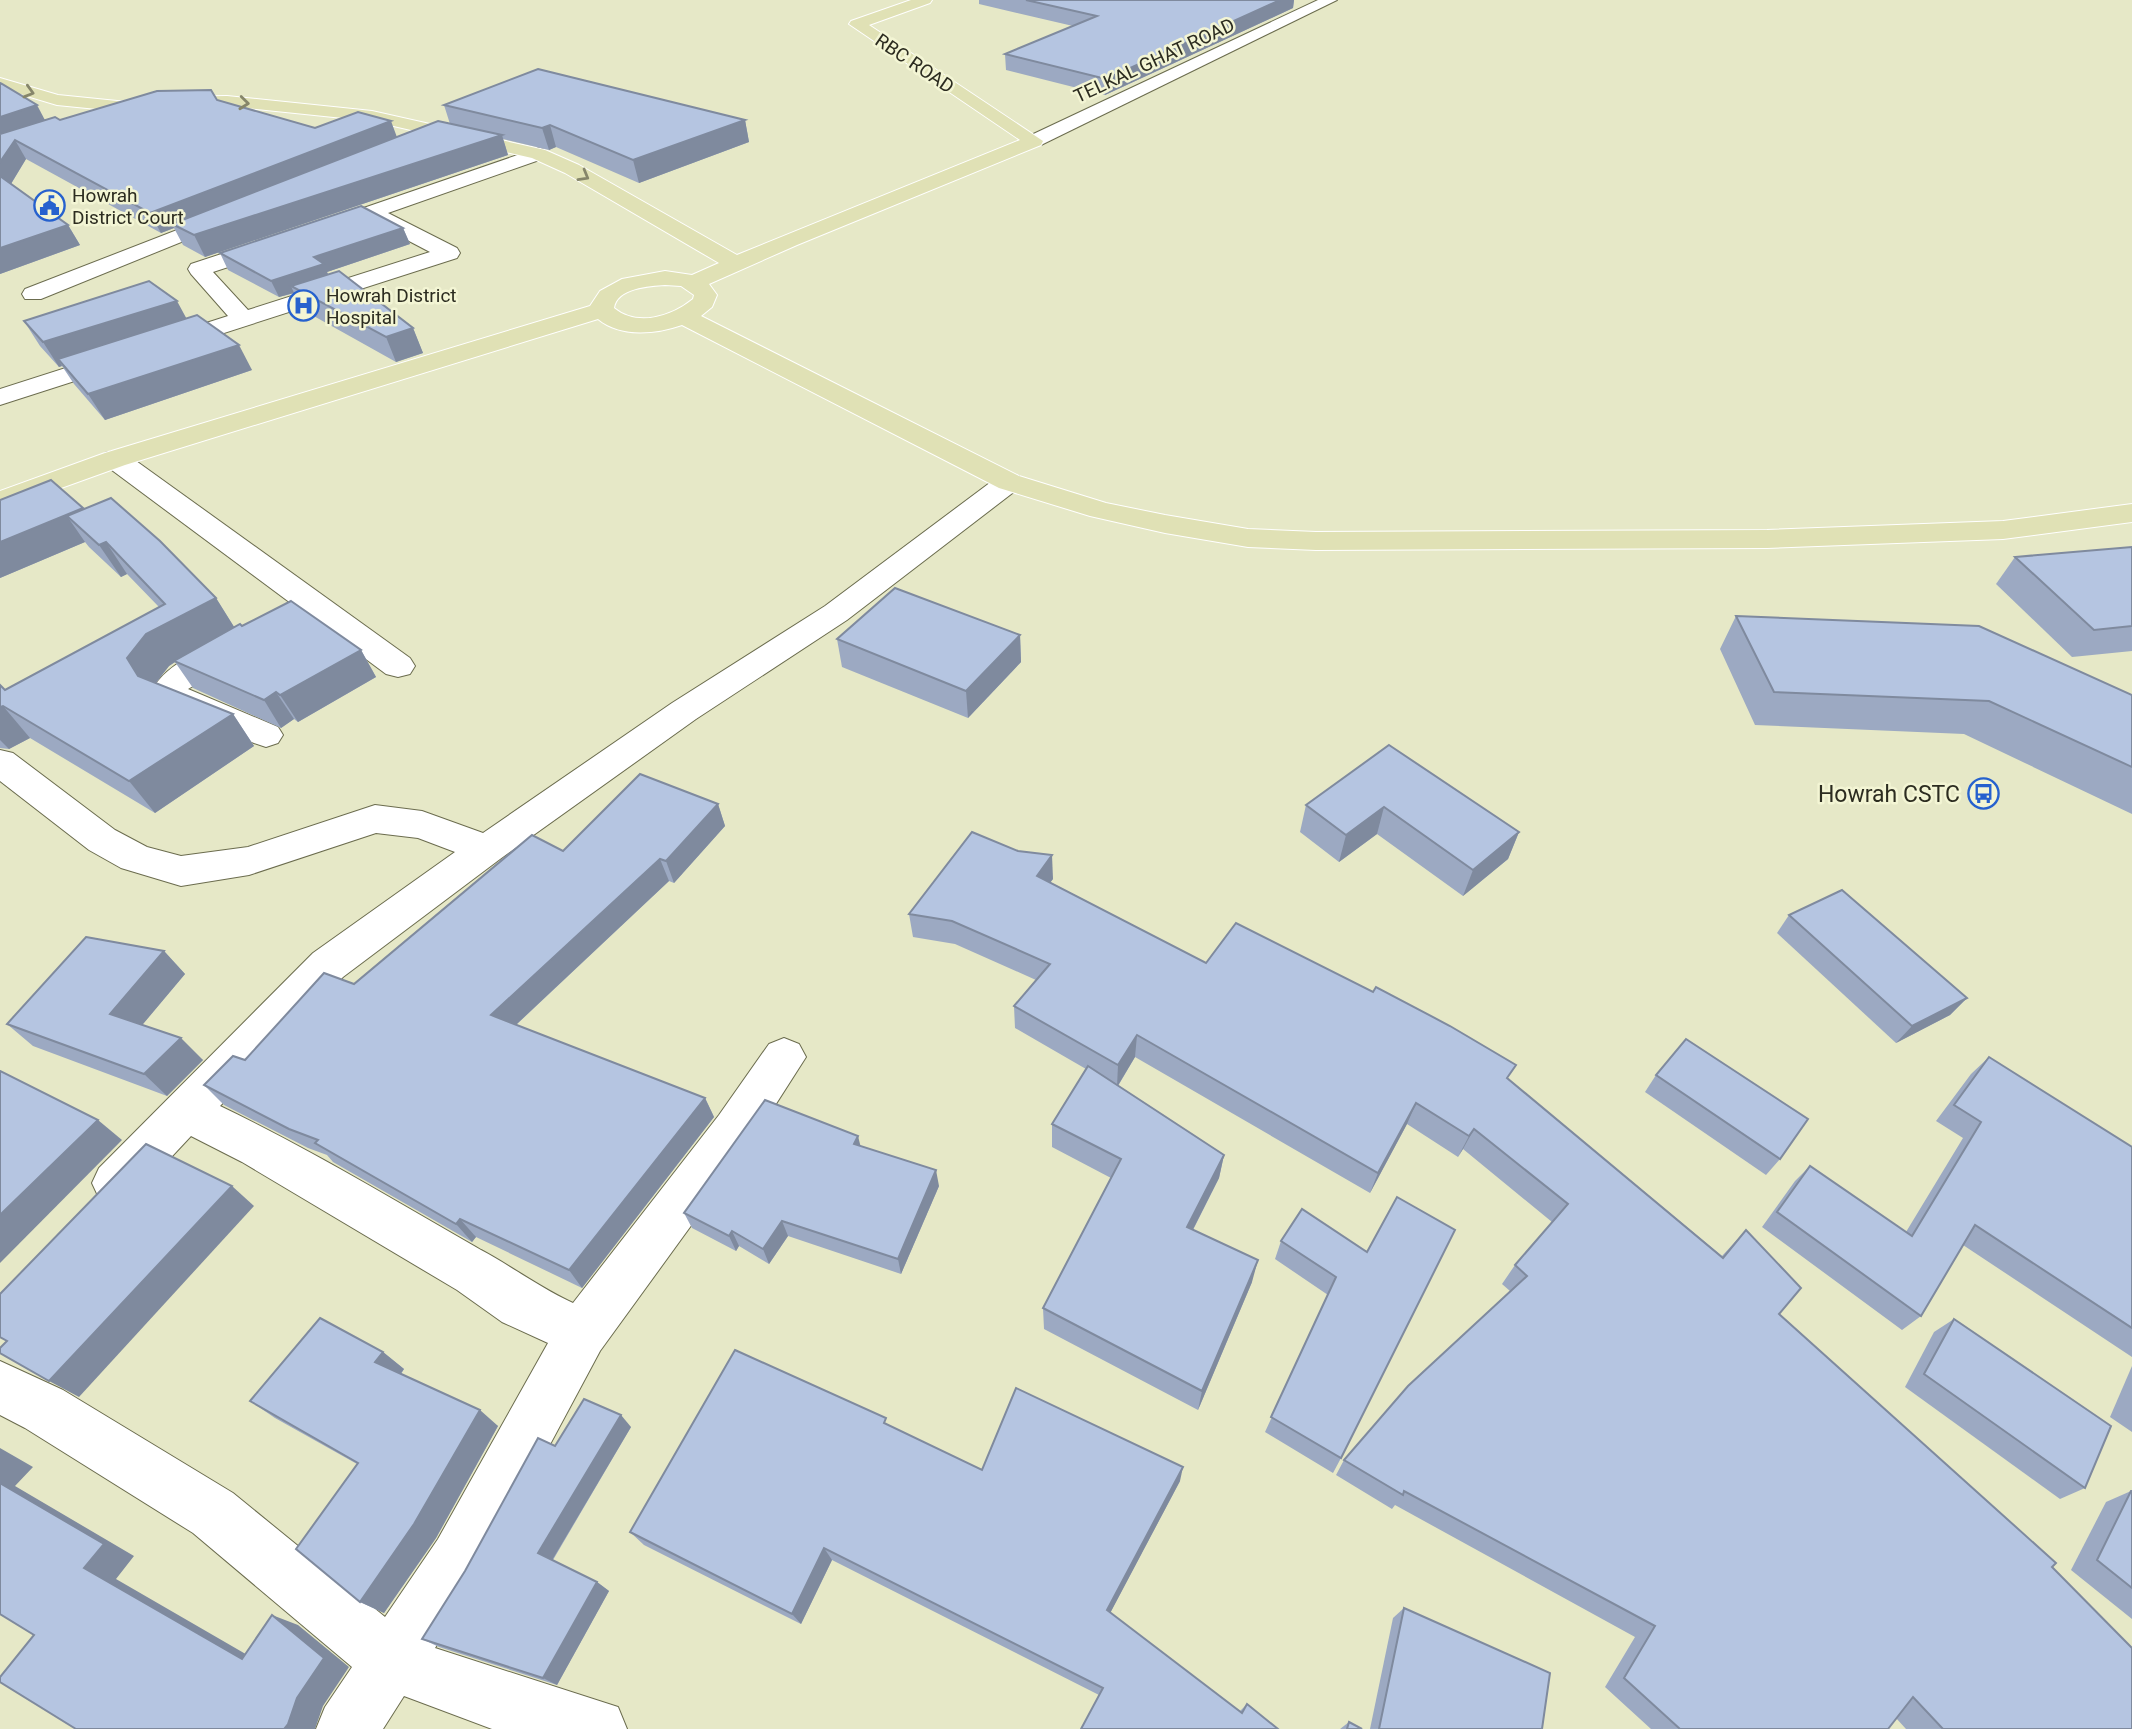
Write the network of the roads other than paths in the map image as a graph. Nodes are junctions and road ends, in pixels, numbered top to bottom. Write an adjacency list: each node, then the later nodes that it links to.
1 (925, 0): 7 (main road, RBC ROAD)
2 (1330, 0): 7 (street, TELKAL GHAT ROAD)
3 (0, 83): 4 (main road, one-way to 4)
4 (127, 107): 5 (main road); 6 (main road, one-way to 6)
5 (79, 122)
6 (442, 132): 8 (street); 9 (main road)
7 (1034, 141): 14 (main road)
8 (408, 146)
9 (538, 154): 11 (street); 14 (main road, one-way to 14)
10 (247, 209): 16 (street)
11 (370, 212): 12 (street); 19 (street)
12 (331, 225)
13 (291, 238): 19 (street)
14 (736, 264): 15 (main road)
15 (693, 283): 17 (main road); 18 (main road)
16 (33, 294)
17 (602, 310): 18 (main road); 21 (main road)
18 (685, 317): 22 (main road)
19 (244, 320): 20 (street)
20 (0, 397)
21 (115, 459): 23 (main road); 26 (street)
22 (1009, 482): 24 (main road); 29 (street)
23 (0, 501)
24 (2132, 513)
25 (254, 637): 27 (street)
26 (398, 666)
27 (265, 735)
28 (0, 763): 29 (street)
29 (487, 849): 31 (street)
30 (784, 1057): 33 (street)
31 (185, 1111): 32 (street); 33 (street)
32 (93, 1207)
33 (582, 1333): 35 (street)
34 (0, 1387): 35 (street)
35 (392, 1661): 36 (street); 37 (street)
36 (347, 1729)
37 (596, 1729)

